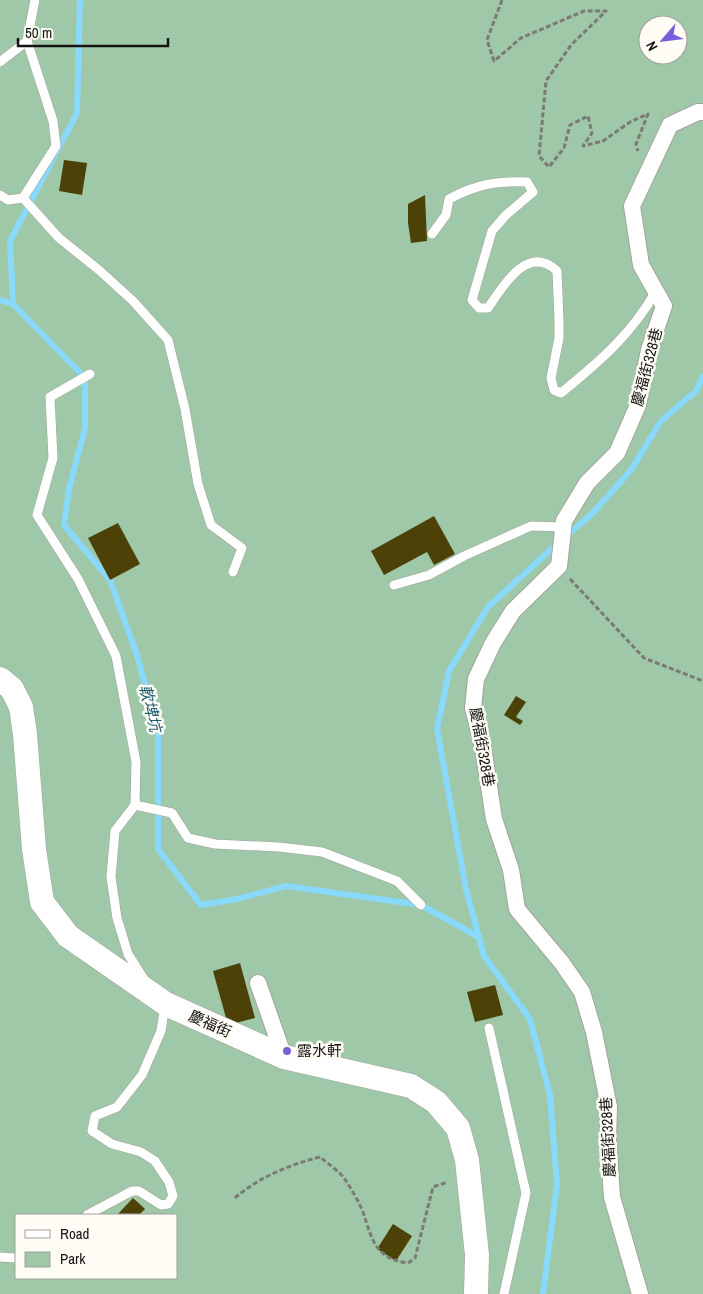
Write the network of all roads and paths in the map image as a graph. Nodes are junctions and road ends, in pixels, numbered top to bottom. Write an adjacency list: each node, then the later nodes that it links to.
1 (34, 0): 3 (lane)
2 (502, 0): 6 (path)
3 (27, 41): 4 (lane); 8 (lane)
4 (0, 62)
5 (703, 112): 6 (street, 慶福街328巷)
6 (645, 177): 10 (street, 慶福街328巷)
7 (0, 195): 8 (lane)
8 (23, 198): 14 (lane)
9 (432, 234): 10 (lane)
10 (656, 291): 12 (street, 慶福街328巷)
11 (90, 374): 18 (lane)
12 (563, 527): 13 (street, 慶福街328巷); 15 (lane)
13 (560, 559): 17 (path); 31 (street, 慶福街328巷)
14 (233, 572)
15 (394, 585)
16 (0, 679): 21 (street, 慶福街)
17 (703, 681)
18 (135, 805): 19 (lane); 21 (lane)
19 (421, 905)
20 (258, 983): 23 (street)
21 (166, 1004): 23 (street, 慶福街); 26 (lane)
22 (489, 1028): 30 (lane)
23 (284, 1057): 24 (street, 慶福街)
24 (465, 1155): 25 (path); 29 (street, 慶福街)
25 (235, 1198)
26 (89, 1214)
27 (0, 1257): 28 (lane)
28 (15, 1258)
29 (476, 1294)
30 (504, 1294)
31 (640, 1294)

